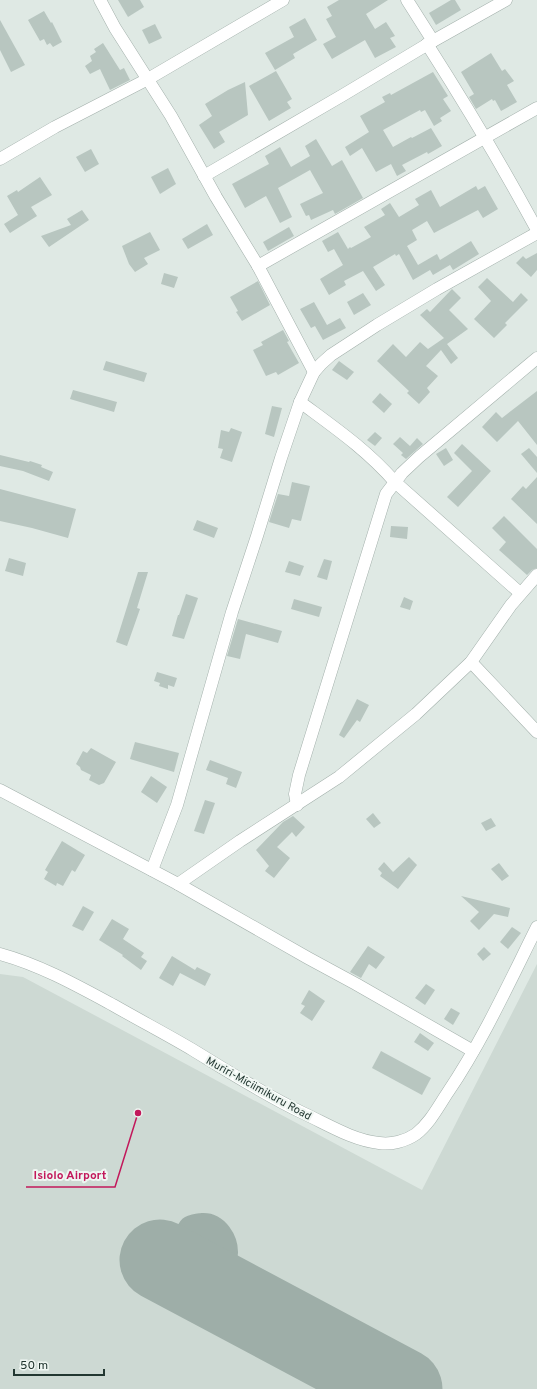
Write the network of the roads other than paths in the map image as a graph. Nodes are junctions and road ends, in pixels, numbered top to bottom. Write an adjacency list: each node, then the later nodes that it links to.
1 (100, 0): 6 (street)
2 (283, 0): 6 (street)
3 (407, 0): 5 (street)
4 (506, 0): 5 (street)
5 (430, 43): 8 (street); 10 (street)
6 (148, 79): 9 (street); 10 (street)
7 (537, 108): 8 (street)
8 (485, 138): 11 (street); 12 (street)
9 (0, 159)
10 (204, 176): 12 (street)
11 (537, 232): 14 (street)
12 (258, 266): 14 (street)
13 (537, 358): 16 (street)
14 (314, 372): 15 (street)
15 (300, 402): 16 (street); 23 (street)
16 (395, 482): 18 (street); 22 (street)
17 (535, 582): 18 (street)
18 (520, 593): 19 (street)
19 (471, 662): 20 (street); 22 (street)
20 (537, 732)
21 (0, 790): 23 (street)
22 (297, 805): 24 (street)
23 (152, 870): 24 (street)
24 (178, 884): 27 (street)
25 (537, 927): 27 (street, Muriri-Miciimikuru Road)
26 (0, 954): 27 (street, Muriri-Miciimikuru Road)
27 (473, 1051)

